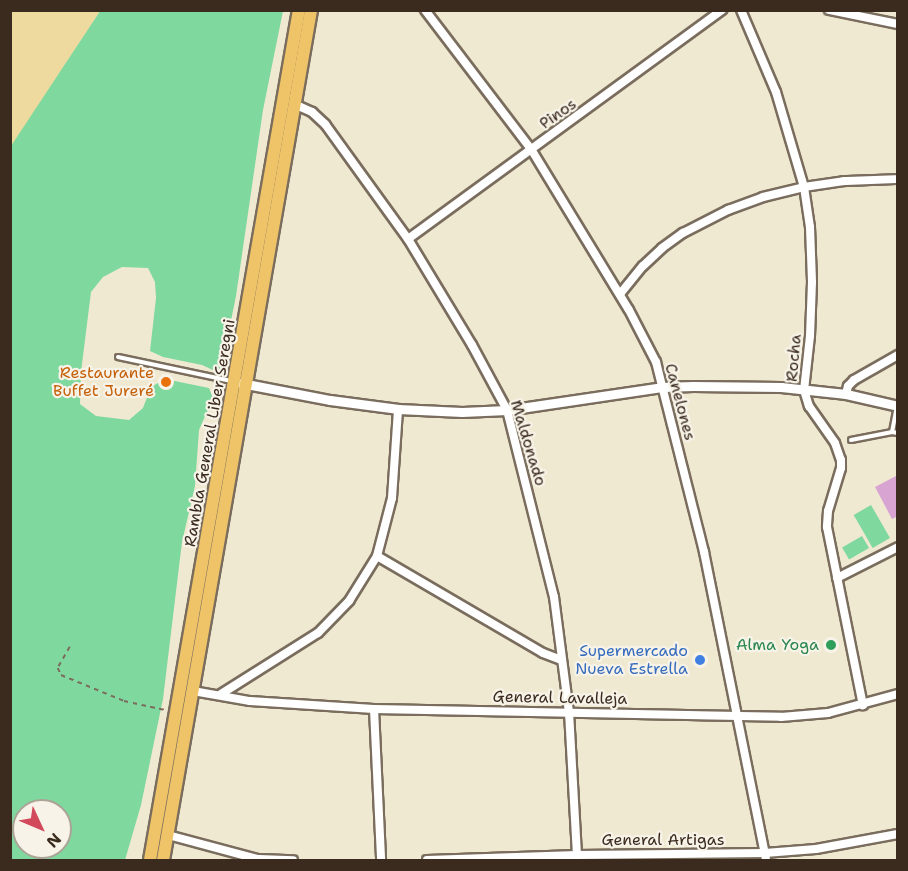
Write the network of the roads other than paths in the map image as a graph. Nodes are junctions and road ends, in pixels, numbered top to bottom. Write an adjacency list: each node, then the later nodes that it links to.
1 (299, 10): 16 (main road, Rambla General Liber Seregni)
2 (311, 10): 8 (main road, Rambla General Liber Seregni)
3 (425, 10): 9 (street, Canelones)
4 (722, 10): 9 (street, Pinos)
5 (741, 10): 11 (street, Rocha)
6 (829, 10): 7 (street)
7 (897, 24)
8 (294, 104): 12 (street, Maldonado); 16 (main road, Rambla General Liber Seregni)
9 (531, 149): 12 (street, Pinos); 13 (street, Canelones)
10 (897, 179): 11 (street)
11 (804, 187): 13 (street); 18 (street, Rocha)
12 (408, 239): 22 (street, Maldonado)
13 (620, 294): 17 (street, Canelones)
14 (897, 355): 19 (street)
15 (118, 357): 16 (lane)
16 (241, 383): 21 (street); 30 (main road, Rambla General Liber Seregni); 42 (main road, Rambla General Liber Seregni)
17 (663, 387): 18 (street); 22 (street); 36 (street, Canelones)
18 (804, 390): 19 (street); 28 (street, Rocha)
19 (846, 394): 20 (street)
20 (897, 406): 23 (lane)
21 (398, 409): 22 (street); 27 (street)
22 (507, 410): 29 (street, Maldonado)
23 (892, 432): 24 (lane); 25 (lane)
24 (897, 433)
25 (851, 440)
26 (897, 547): 28 (street)
27 (377, 556): 29 (street); 31 (street)
28 (837, 578): 33 (street, Rocha)
29 (561, 660): 35 (street, Maldonado)
30 (193, 691): 31 (street, General Lavalleja); 38 (main road, Rambla General Liber Seregni)
31 (221, 694): 34 (street, General Lavalleja)
32 (897, 694): 33 (street, General Lavalleja)
33 (863, 705): 36 (street, General Lavalleja)
34 (374, 709): 35 (street, General Lavalleja); 45 (street)
35 (569, 712): 36 (street, General Lavalleja); 39 (street, Maldonado)
36 (737, 715): 40 (street, Canelones)
37 (897, 834): 40 (street, General Artigas)
38 (168, 835): 41 (street); 43 (main road, Rambla General Liber Seregni)
39 (577, 855): 40 (street, General Artigas); 46 (street, General Artigas)
40 (765, 857)
41 (260, 860): 44 (street)
42 (150, 861)
43 (163, 861)
44 (293, 861)
45 (381, 861)
46 (427, 861)

